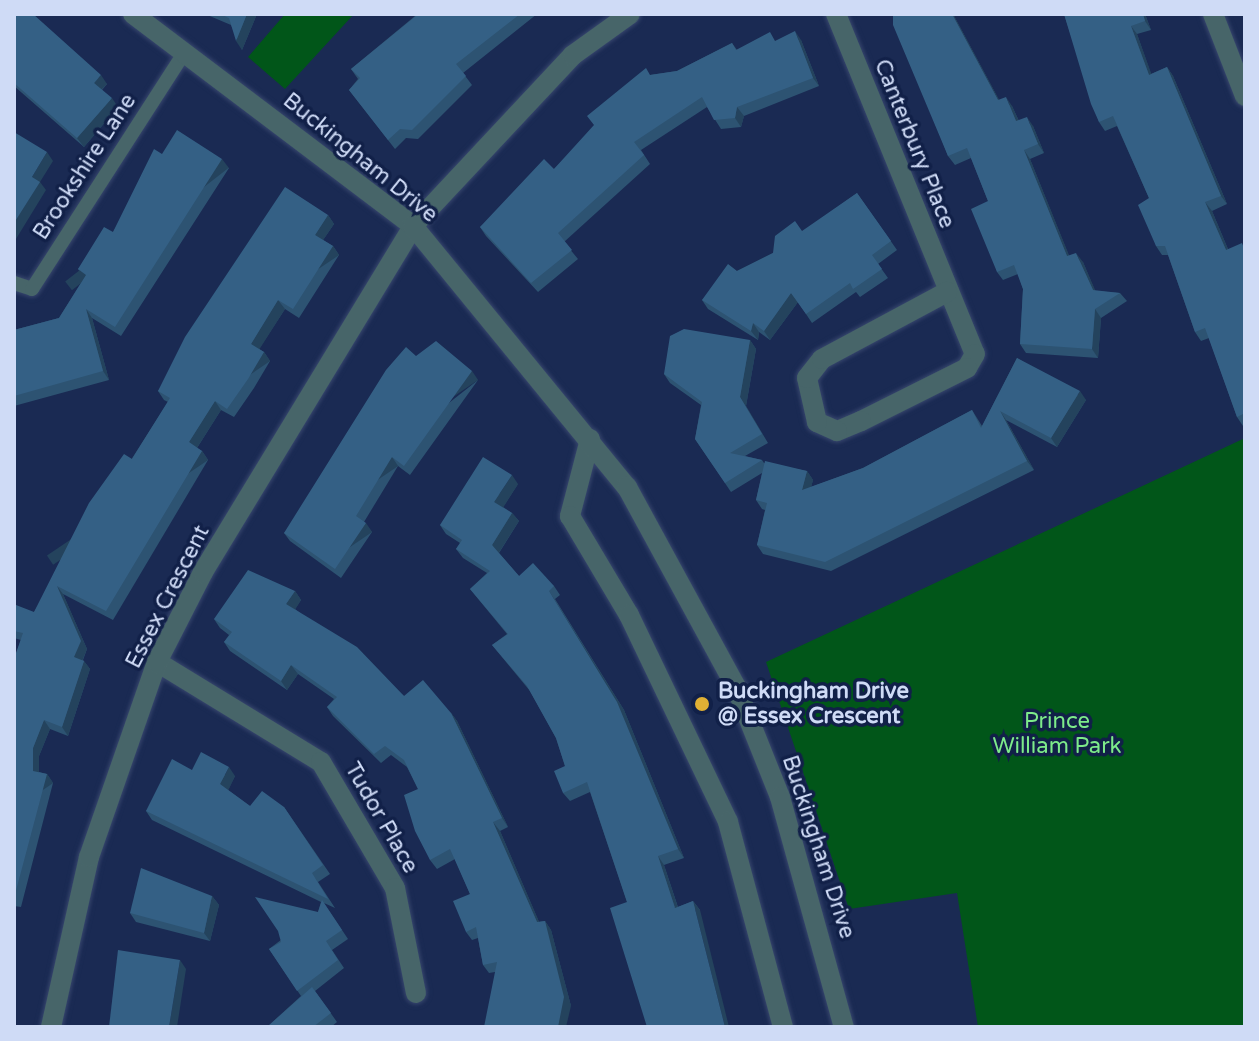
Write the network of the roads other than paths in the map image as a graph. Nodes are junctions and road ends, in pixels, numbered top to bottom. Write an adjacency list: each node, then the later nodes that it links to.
1 (630, 14): 7 (street, Essex Crescent)
2 (836, 14): 9 (street, Canterbury Place)
3 (1213, 14): 6 (street)
4 (135, 15): 5 (street, Buckingham Drive)
5 (185, 52): 7 (street, Buckingham Drive); 8 (lane, Brookshire Lane)
6 (1245, 96)
7 (413, 226): 10 (street, Buckingham Drive); 11 (street, Essex Crescent)
8 (14, 283)
9 (947, 292): 9 (street, Canterbury Place)
10 (590, 439): 14 (street); 15 (street, Buckingham Drive)
11 (157, 662): 12 (street, Tudor Place); 13 (street, Essex Crescent)
12 (416, 993)
13 (51, 1027)
14 (783, 1027)
15 (844, 1027)

